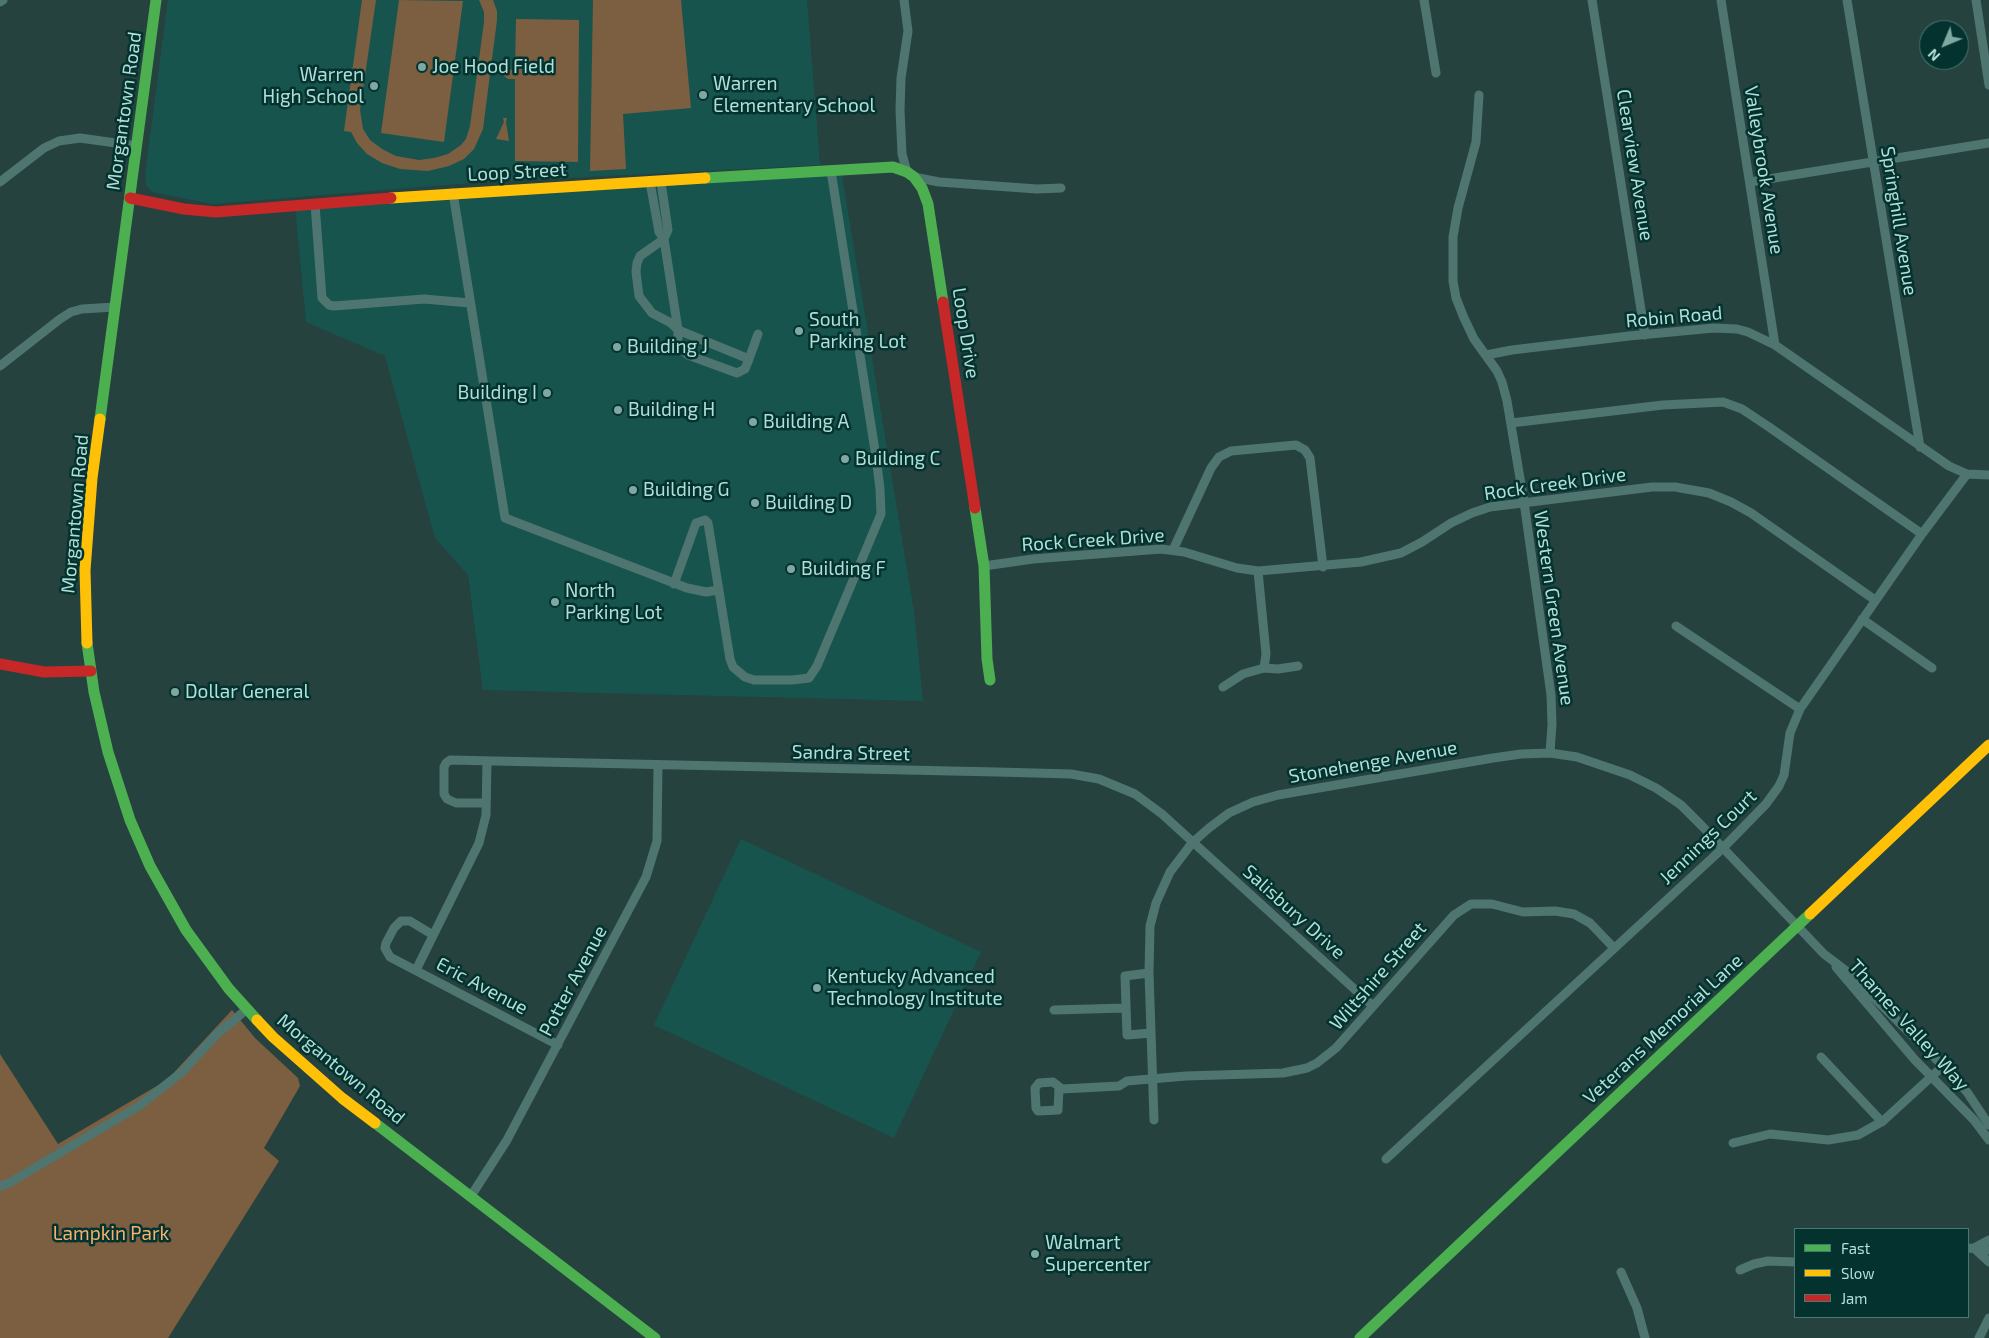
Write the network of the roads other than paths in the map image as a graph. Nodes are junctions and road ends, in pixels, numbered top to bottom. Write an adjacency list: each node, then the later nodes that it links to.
1 (3, 0): 9 (street)
2 (156, 0): 14 (main road, Morgantown Road)
3 (904, 0): 17 (street, Loop Drive)
4 (1424, 0): 10 (street)
5 (1592, 0): 32 (street, Clearview Avenue)
6 (1720, 0): 20 (street, Valleybrook Avenue)
7 (1847, 0): 15 (street, Springhill Avenue)
8 (1976, 0): 11 (street)
9 (0, 2)
10 (1436, 73)
11 (1989, 85)
12 (1478, 95): 34 (street, Western Green Avenue)
13 (1989, 143): 15 (street)
14 (137, 146): 18 (street); 23 (main road, Morgantown Road)
15 (1873, 162): 20 (street); 38 (street, Springhill Avenue)
16 (831, 171): 17 (main road, Loop Street); 19 (main road, Loop Street); 48 (street)
17 (910, 174): 21 (street); 44 (main road, Loop Drive)
18 (0, 182)
19 (655, 182): 22 (main road, Loop Street); 25 (street)
20 (1750, 182): 33 (street, Valleybrook Avenue)
21 (1061, 188)
22 (453, 193): 24 (main road, Loop Street); 26 (street)
23 (130, 198): 24 (main road, Loop Street); 27 (main road, Morgantown Road)
24 (315, 204): 26 (street)
25 (664, 239): 28 (street); 29 (street)
26 (470, 303): 47 (street)
27 (115, 307): 36 (street); 56 (main road, Morgantown Road)
28 (675, 310): 29 (street); 30 (street)
29 (663, 319): 30 (street)
30 (678, 330): 35 (street); 35 (street)
31 (758, 334): 35 (street)
32 (1645, 335): 33 (street, Robin Road); 34 (street, Robin Road)
33 (1775, 345): 38 (street, Robin Road)
34 (1486, 355): 37 (street, Western Green Avenue)
35 (749, 358)
36 (0, 366)
37 (1511, 423): 41 (street, Western Green Avenue); 42 (street)
38 (1920, 447): 39 (street, Robin Road)
39 (1967, 474): 40 (street); 42 (street, Jennings Court)
40 (1989, 475)
41 (1524, 502): 45 (street, Rock Creek Drive); 49 (street, Rock Creek Drive); 61 (street, Western Green Avenue)
42 (1922, 534): 49 (street, Jennings Court)
43 (1173, 550): 44 (street, Rock Creek Drive); 45 (street); 46 (street, Rock Creek Drive)
44 (984, 566): 57 (main road, Loop Drive)
45 (1323, 566): 46 (street, Rock Creek Drive)
46 (1258, 571): 54 (street)
47 (674, 584): 48 (street); 48 (street)
48 (718, 590)
49 (1875, 600): 50 (street, Jennings Court)
50 (1862, 619): 55 (street); 59 (street, Jennings Court)
51 (1676, 626): 59 (street)
52 (0, 664): 56 (main road)
53 (1298, 666): 54 (street)
54 (1264, 668): 58 (street)
55 (1932, 668)
56 (90, 671): 75 (main road, Morgantown Road)
57 (990, 680)
58 (1223, 687)
59 (1800, 709): 66 (street, Jennings Court)
60 (1989, 744): 67 (main road, Veterans Memorial Lane)
61 (1550, 754): 65 (street, Stonehenge Avenue); 66 (street, Stonehenge Avenue)
62 (488, 761): 63 (street, Sandra Street); 64 (street); 64 (street, Sandra Street)
63 (658, 765): 65 (street, Sandra Street); 78 (street, Potter Avenue)
64 (486, 802): 68 (street)
65 (1192, 843): 72 (street, Stonehenge Avenue); 73 (street, Salisbury Drive)
66 (1723, 848): 67 (street, Stonehenge Avenue); 69 (street, Jennings Court)
67 (1798, 926): 70 (street, Thames Valley Way); 100 (main road, Veterans Memorial Lane)
68 (434, 935): 71 (street); 71 (street, Eric Avenue)
69 (1614, 948): 73 (street, Wiltshire Street); 89 (street, Jennings Court)
70 (1824, 954): 80 (street, Thames Valley Way); 81 (street, Thames Valley Way)
71 (416, 970): 78 (street, Eric Avenue)
72 (1150, 973): 74 (street); 77 (street, Stonehenge Avenue)
73 (1373, 1006): 82 (street, Wiltshire Street)
74 (1126, 1008): 76 (street); 77 (street)
75 (246, 1009): 90 (street); 91 (main road, Morgantown Road)
76 (1054, 1010)
77 (1151, 1034): 82 (street, Stonehenge Avenue)
78 (558, 1045): 91 (street, Potter Avenue)
79 (1822, 1057): 85 (street)
80 (1943, 1066): 81 (street); 86 (street, Thames Valley Way)
81 (1930, 1076): 85 (street); 87 (street, Thames Valley Way)
82 (1152, 1079): 83 (street, Wiltshire Street); 84 (street, Stonehenge Avenue)
83 (1060, 1088)
84 (1154, 1120)
85 (1882, 1122): 88 (street)
86 (1989, 1124)
87 (1989, 1140)
88 (1733, 1143)
89 (1386, 1159)
90 (0, 1186)
91 (470, 1196): 101 (main road, Morgantown Road)
92 (1989, 1240): 93 (street)
93 (1971, 1248): 94 (street); 96 (street)
94 (1989, 1250)
95 (1794, 1262): 97 (street)
96 (1989, 1262)
97 (1740, 1270)
98 (1621, 1272): 102 (street)
99 (1989, 1318): 103 (street)
100 (1364, 1337)
101 (655, 1338)
102 (1645, 1338)
103 (1979, 1338)

